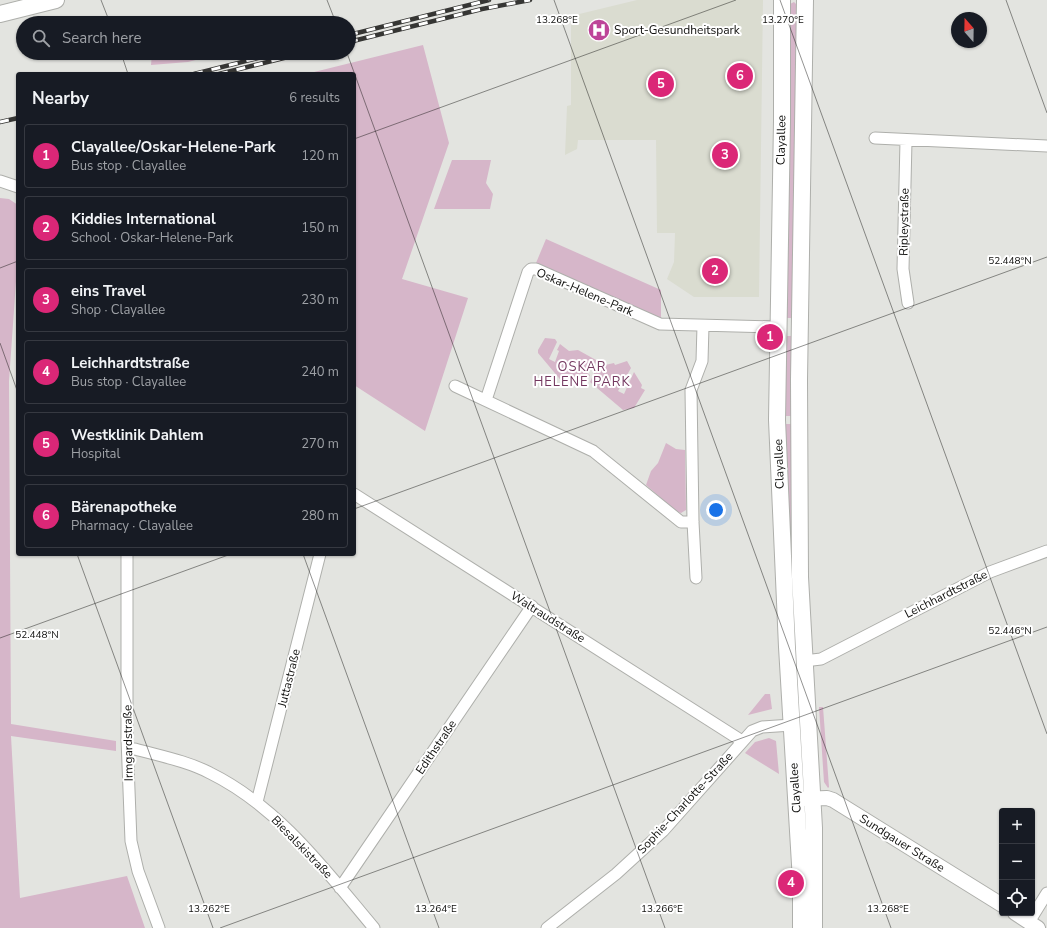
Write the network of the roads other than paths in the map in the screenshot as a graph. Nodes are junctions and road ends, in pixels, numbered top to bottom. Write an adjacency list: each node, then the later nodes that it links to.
1 (56, 0): 4 (main road)
2 (782, 0): 12 (main road, Clayallee)
3 (805, 0): 22 (main road, Clayallee)
4 (0, 14)
5 (875, 138): 6 (street)
6 (906, 141): 7 (street); 10 (street, Ripleystraße)
7 (1047, 146)
8 (0, 181): 9 (street)
9 (16, 186)
10 (908, 302)
11 (703, 326): 12 (street, Oskar-Helene-Park); 14 (street, Oskar-Helene-Park); 16 (street)
12 (778, 327): 23 (main road, Clayallee)
13 (455, 386): 14 (street)
14 (486, 400): 16 (street)
15 (356, 495): 21 (street, Waltraudstraße)
16 (692, 522): 20 (street)
17 (1047, 551): 22 (street, Leichhardtstraße)
18 (127, 556): 25 (street, Irmgardstraße)
19 (319, 556): 28 (street, Juttastraße)
20 (696, 578)
21 (532, 606): 24 (street, Waltraudstraße); 29 (street, Edithstraße)
22 (804, 660): 26 (main road, Clayallee)
23 (792, 725): 24 (street, Sophie-Charlotte-Straße); 27 (main road, Clayallee)
24 (742, 741): 36 (street, Sophie-Charlotte-Straße)
25 (128, 749): 28 (street, Biesalskistraße); 34 (street, Irmgardstraße)
26 (813, 798): 27 (street, Sundgauer Straße); 31 (street, Sundgauer Straße); 38 (main road, Clayallee)
27 (796, 799): 37 (main road, Clayallee)
28 (257, 802): 29 (street, Biesalskistraße)
29 (340, 888): 35 (street, Biesalskistraße)
30 (1047, 893): 33 (street)
31 (999, 903)
32 (1020, 916): 33 (street)
33 (1033, 925)
34 (159, 928)
35 (374, 928)
36 (547, 928)
37 (801, 928)
38 (814, 928)

